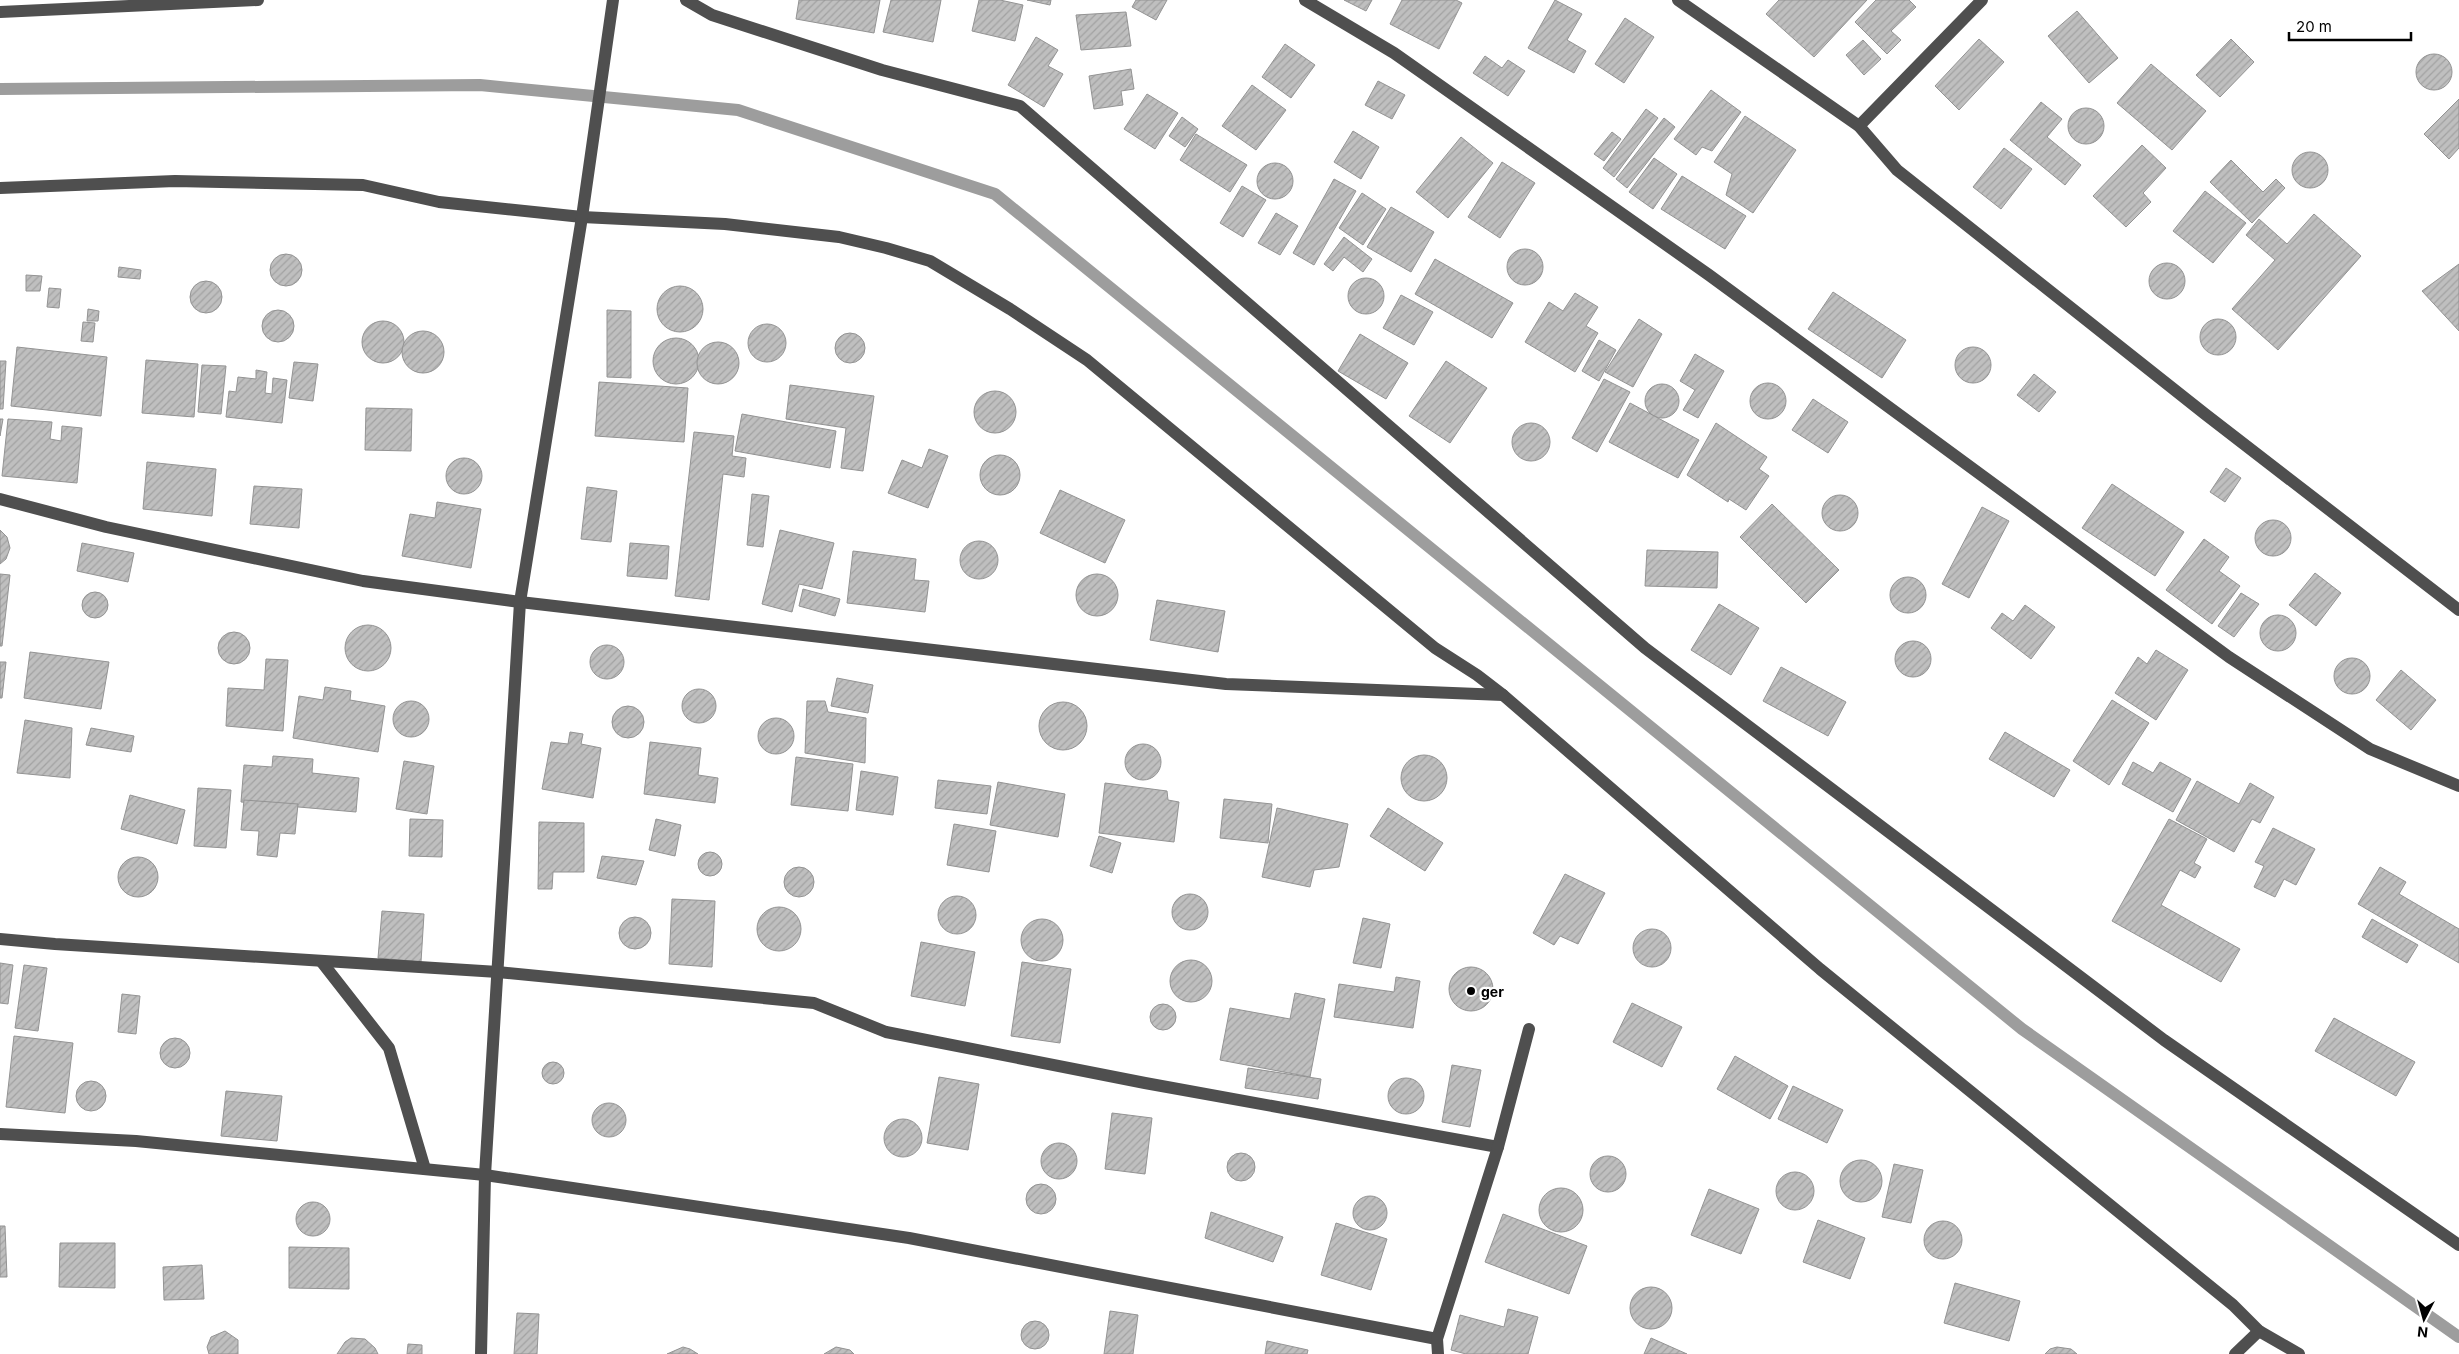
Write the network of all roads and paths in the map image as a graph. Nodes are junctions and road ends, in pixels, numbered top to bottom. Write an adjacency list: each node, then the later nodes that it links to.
1 (258, 0): 7 (street)
2 (613, 0): 10 (street)
3 (686, 0): 24 (street)
4 (1305, 0): 15 (street)
5 (1678, 0): 8 (street)
6 (1982, 0): 8 (street)
7 (0, 12)
8 (1859, 126): 13 (street)
9 (0, 188): 10 (street)
10 (582, 217): 12 (street); 14 (street)
11 (0, 499): 12 (street)
12 (520, 602): 14 (street); 18 (street)
13 (2459, 610)
14 (1503, 695): 25 (street)
15 (2459, 786)
16 (0, 939): 17 (street)
17 (321, 961): 18 (street); 22 (street)
18 (498, 972): 21 (street); 23 (street)
19 (1530, 1029): 21 (street)
20 (0, 1134): 22 (street)
21 (1498, 1147): 26 (street)
22 (425, 1169): 23 (street)
23 (485, 1175): 26 (street); 27 (street)
24 (2459, 1245)
25 (2259, 1331): 29 (street); 30 (street)
26 (1437, 1339): 28 (street)
27 (481, 1354)
28 (1438, 1354)
29 (2235, 1354)
30 (2299, 1354)

